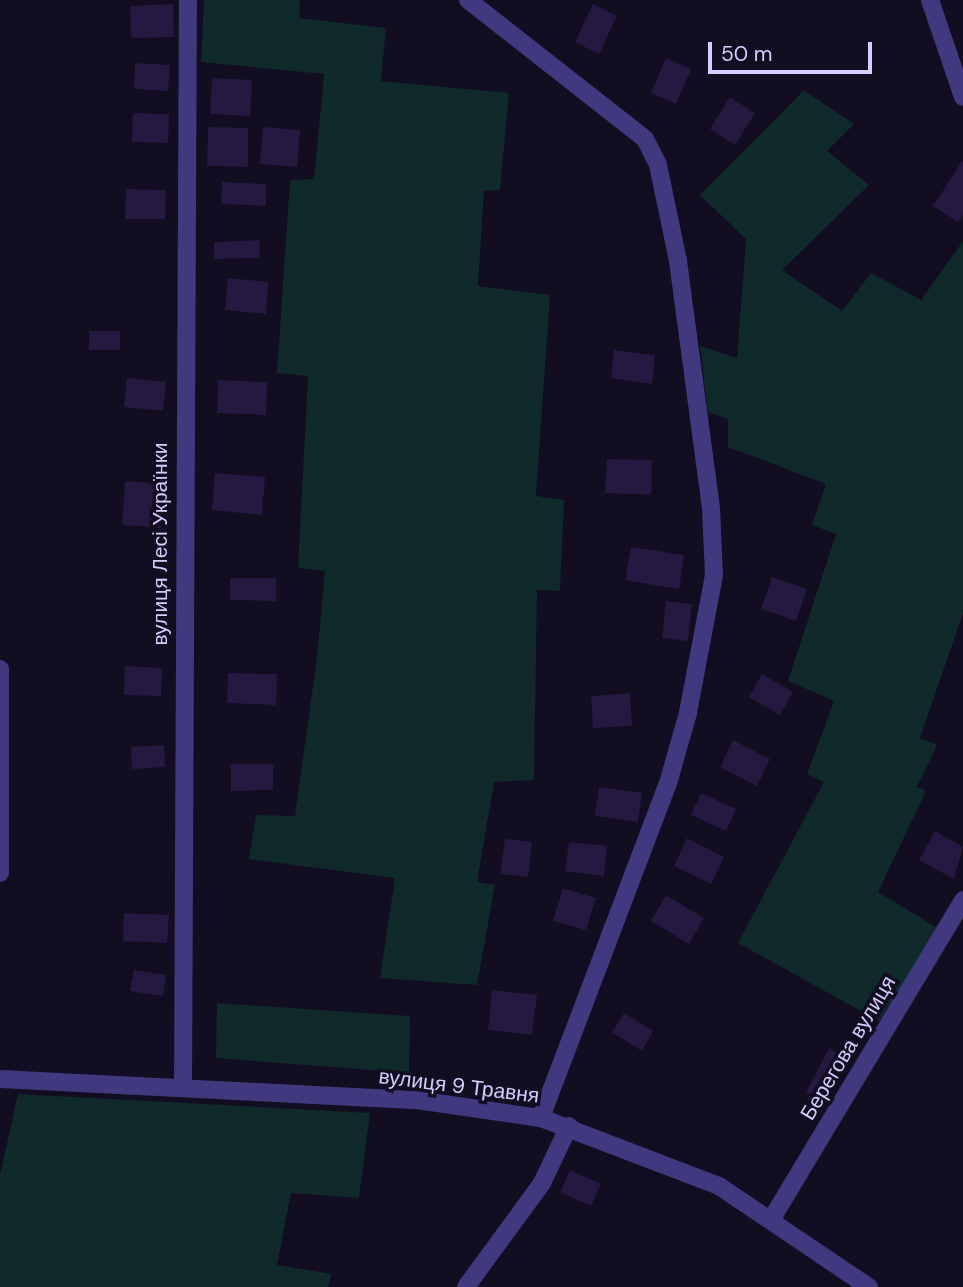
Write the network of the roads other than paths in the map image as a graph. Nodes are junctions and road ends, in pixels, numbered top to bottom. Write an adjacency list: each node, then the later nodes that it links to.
1 (188, 0): 9 (street, вулиця Лесі Українки)
2 (468, 0): 10 (street)
3 (930, 0): 4 (street)
4 (963, 97)
5 (0, 669): 6 (street)
6 (0, 873)
7 (963, 900): 12 (street, Берегова вулиця)
8 (0, 1079): 9 (street, вулиця 9 Травня)
9 (183, 1088): 10 (street, вулиця 9 Травня)
10 (541, 1118): 11 (street, вулиця 9 Травня)
11 (569, 1126): 12 (street, вулиця 9 Травня); 13 (street)
12 (771, 1220): 14 (street, вулиця 9 Травня)
13 (466, 1287)
14 (869, 1287)

